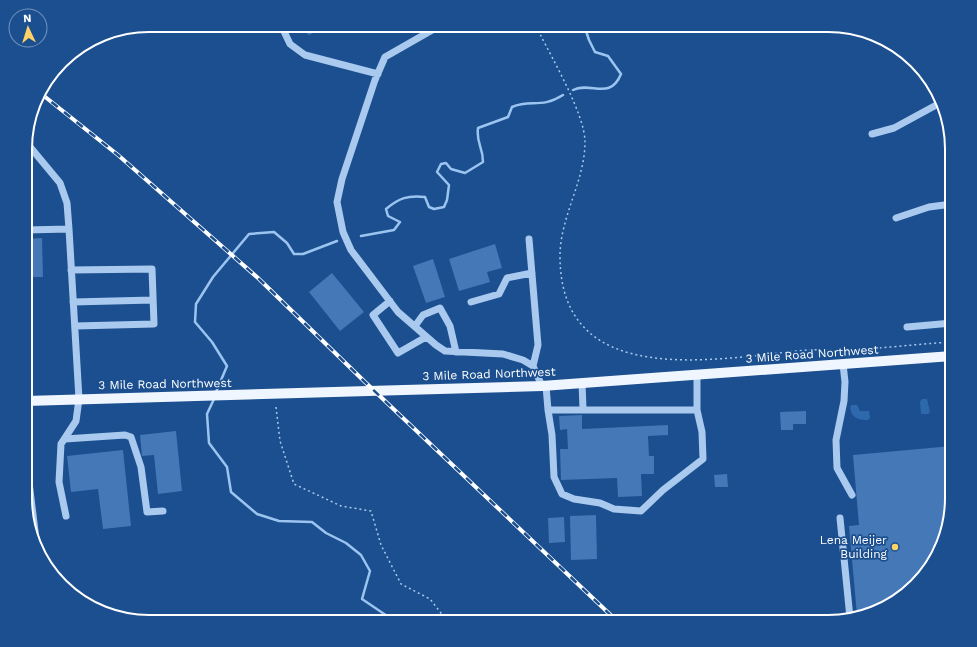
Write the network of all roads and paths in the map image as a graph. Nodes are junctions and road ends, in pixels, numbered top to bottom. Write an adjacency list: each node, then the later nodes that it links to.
1 (284, 32): 4 (street)
2 (429, 32): 4 (street)
3 (540, 32): 24 (path)
4 (378, 74): 16 (street)
5 (936, 105): 6 (street)
6 (872, 134)
7 (32, 149): 10 (street)
8 (945, 205): 9 (street)
9 (896, 218)
10 (69, 229): 11 (street); 13 (street)
11 (32, 230)
12 (530, 239): 14 (street)
13 (71, 270): 15 (street); 17 (street)
14 (532, 273): 18 (street); 28 (street)
15 (153, 300): 17 (street); 20 (street)
16 (390, 301): 21 (street); 23 (street)
17 (73, 302): 20 (street)
18 (470, 302)
19 (945, 323): 22 (street)
20 (74, 326): 32 (street)
21 (415, 326): 23 (street); 25 (street)
22 (907, 327)
23 (426, 337): 25 (street)
24 (945, 343)
25 (456, 352): 28 (street)
26 (945, 357): 27 (main road, 3 Mile Road Northwest)
27 (843, 364): 29 (main road, 3 Mile Road Northwest); 39 (street)
28 (533, 366): 31 (street)
29 (697, 376): 30 (main road, 3 Mile Road Northwest); 37 (street)
30 (582, 383): 31 (main road, 3 Mile Road Northwest); 35 (street)
31 (544, 386): 32 (main road, 3 Mile Road Northwest); 36 (street)
32 (79, 399): 33 (main road, 3 Mile Road Northwest); 38 (street)
33 (32, 401)
34 (276, 407): 44 (path)
35 (583, 409): 36 (street); 37 (street)
36 (548, 410): 37 (street)
37 (697, 410)
38 (65, 439): 40 (street); 41 (street)
39 (852, 495)
40 (163, 511)
41 (66, 516)
42 (840, 518): 43 (street)
43 (849, 613)
44 (443, 615)

